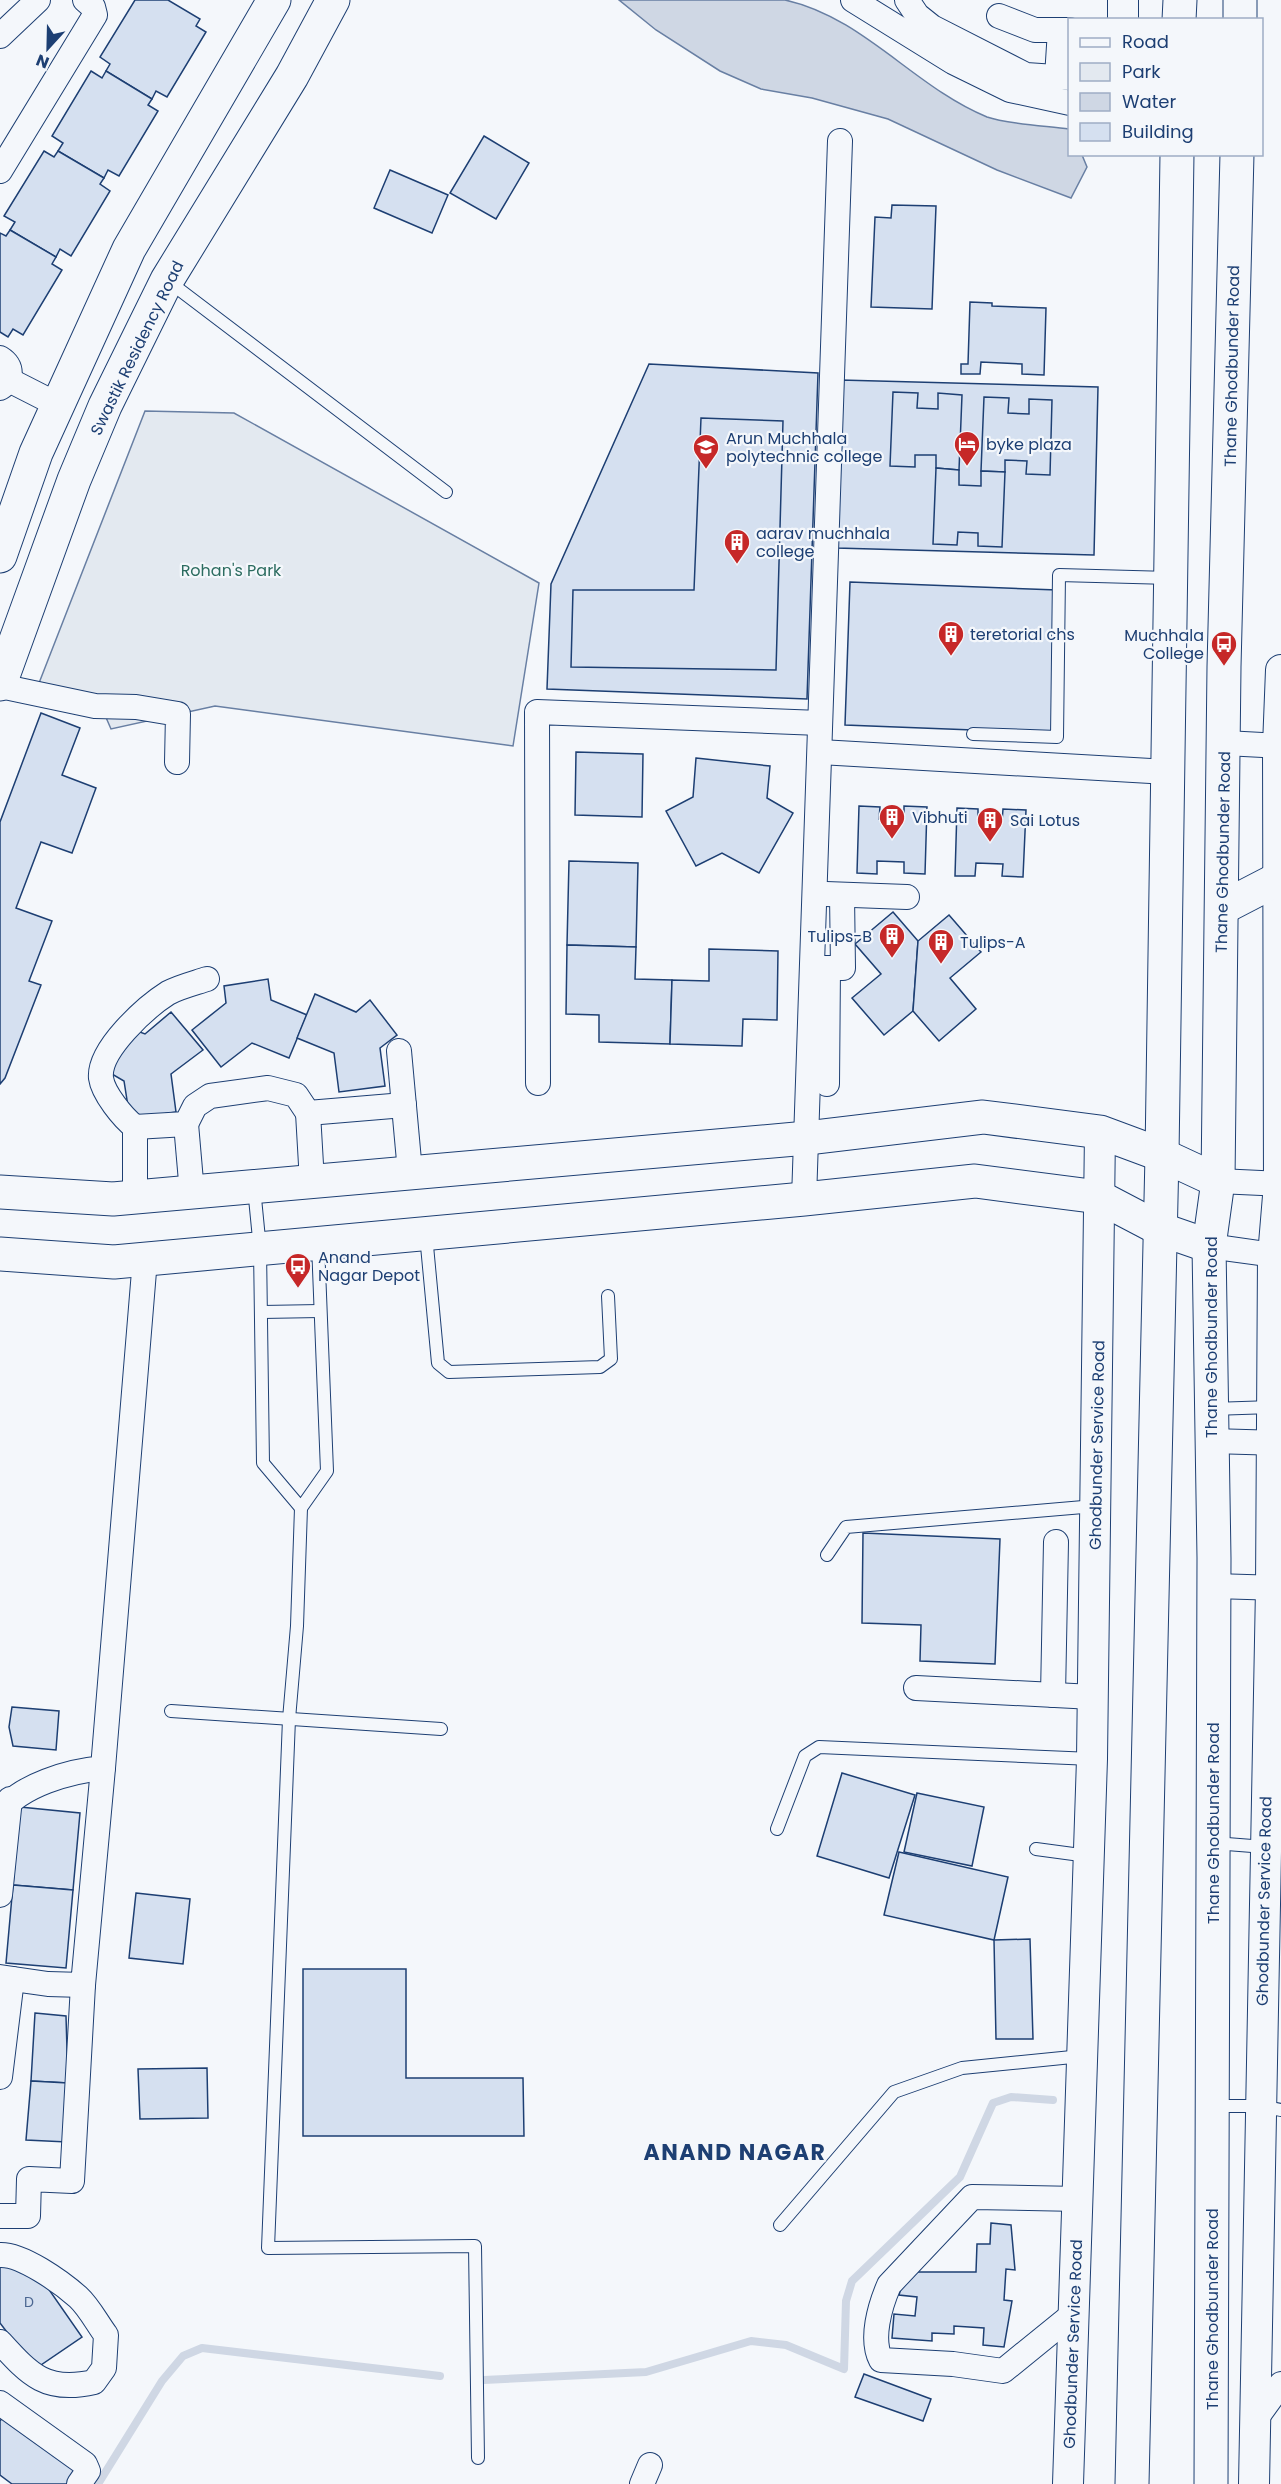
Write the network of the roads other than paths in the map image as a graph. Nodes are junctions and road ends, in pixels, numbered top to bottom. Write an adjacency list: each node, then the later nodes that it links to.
1 (38, 0): 15 (street)
2 (85, 0): 21 (street)
3 (274, 0): 22 (main road)
4 (333, 0): 23 (main road, Swastik Residency Road)
5 (852, 0): 17 (street)
6 (907, 0): 16 (street)
7 (1123, 0): 11 (street)
8 (1180, 0): 12 (main road)
9 (1240, 0): 13 (main road)
10 (999, 16): 14 (street)
11 (1123, 18)
12 (1179, 18)
13 (1240, 18)
14 (1065, 30): 16 (street)
15 (0, 36)
16 (1063, 78)
17 (1068, 103)
18 (840, 141): 34 (street)
19 (1237, 156): 36 (main road, Thane Ghodbunder Road)
20 (1171, 160): 31 (main road)
21 (0, 171)
22 (112, 287): 23 (main road); 25 (main road)
23 (160, 294): 26 (main road, Swastik Residency Road); 29 (lane)
24 (3, 376): 25 (street)
25 (62, 396): 26 (main road); 27 (main road)
26 (105, 406): 28 (main road, Swastik Residency Road)
27 (44, 436): 28 (main road); 30 (main road)
28 (85, 455): 33 (main road, Swastik Residency Road)
29 (446, 492)
30 (0, 556)
31 (1171, 578): 35 (lane); 40 (main road)
32 (1281, 670): 37 (street, Ghodbunder Service Road)
33 (0, 685): 39 (street)
34 (820, 723): 38 (street); 49 (street)
35 (973, 734)
36 (1225, 743): 37 (street); 45 (main road, Thane Ghodbunder Road)
37 (1280, 746): 41 (street, Ghodbunder Service Road)
38 (820, 752): 40 (street); 42 (street)
39 (177, 762)
40 (1168, 772): 57 (main road)
41 (1278, 879): 45 (main road); 61 (street, Ghodbunder Service Road)
42 (815, 894): 43 (street); 46 (street)
43 (842, 895): 44 (street); 46 (street)
44 (907, 897)
45 (1222, 908): 59 (main road, Thane Ghodbunder Road)
46 (820, 968): 50 (street); 56 (street)
47 (207, 979): 54 (street)
48 (399, 1051): 51 (street)
49 (538, 1083)
50 (827, 1084)
51 (404, 1105): 52 (street); 58 (street)
52 (308, 1113): 53 (street); 60 (street)
53 (186, 1124): 54 (street); 64 (street)
54 (135, 1127): 66 (street)
55 (1100, 1132): 56 (main road); 57 (main road); 65 (street, Ghodbunder Service Road)
56 (807, 1138): 58 (main road); 67 (street)
57 (1162, 1155): 59 (main road); 68 (main road)
58 (410, 1172): 60 (main road)
59 (1218, 1181): 61 (street); 71 (main road, Thane Ghodbunder Road)
60 (312, 1182): 62 (main road)
61 (1280, 1184): 74 (street, Ghodbunder Service Road)
62 (254, 1187): 64 (main road); 72 (lane)
63 (0, 1192): 66 (main road)
64 (192, 1193): 66 (main road)
65 (1099, 1197): 67 (main road); 68 (main road); 83 (street, Ghodbunder Service Road)
66 (135, 1198)
67 (804, 1199): 69 (main road)
68 (1160, 1229): 71 (main road); 123 (main road)
69 (426, 1234): 70 (main road); 76 (lane)
70 (318, 1244): 72 (main road); 77 (lane)
71 (1209, 1246): 74 (street); 80 (main road, Thane Ghodbunder Road)
72 (260, 1249): 75 (main road); 78 (lane)
73 (0, 1254): 75 (main road)
74 (1277, 1256): 79 (street, Ghodbunder Service Road)
75 (145, 1259): 96 (street)
76 (608, 1296)
77 (320, 1311): 78 (lane); 84 (lane)
78 (262, 1312): 84 (lane)
79 (1276, 1408): 80 (lane); 82 (street, Ghodbunder Service Road)
80 (1210, 1409): 81 (main road, Thane Ghodbunder Road)
81 (1211, 1441): 82 (street); 87 (main road, Thane Ghodbunder Road)
82 (1276, 1443): 88 (street, Ghodbunder Service Road)
83 (1097, 1506): 86 (lane); 91 (street, Ghodbunder Service Road)
84 (301, 1508): 93 (lane)
85 (1056, 1542): 90 (street)
86 (827, 1555)
87 (1214, 1586): 88 (street); 100 (main road, Thane Ghodbunder Road)
88 (1276, 1588): 98 (street, Ghodbunder Service Road)
89 (916, 1688): 90 (street)
90 (1053, 1695): 91 (street)
91 (1093, 1697): 95 (street, Ghodbunder Service Road)
92 (171, 1711): 93 (lane)
93 (289, 1719): 94 (lane); 120 (lane)
94 (441, 1729)
95 (1092, 1759): 99 (lane); 103 (street, Ghodbunder Service Road)
96 (103, 1768): 97 (street); 106 (street)
97 (5, 1806): 104 (street)
98 (1274, 1810): 102 (street, Ghodbunder Service Road)
99 (777, 1829)
100 (1213, 1843): 102 (lane); 109 (main road, Thane Ghodbunder Road)
101 (1036, 1849): 103 (lane)
102 (1273, 1849): 110 (street, Ghodbunder Service Road)
103 (1089, 1856): 107 (street, Ghodbunder Service Road)
104 (0, 1895)
105 (6, 1978): 106 (street); 108 (street)
106 (83, 1985): 112 (street)
107 (1083, 2056): 111 (street, Ghodbunder Service Road); 113 (lane)
108 (0, 2077)
109 (1212, 2106): 110 (lane); 124 (main road, Thane Ghodbunder Road)
110 (1271, 2108): 119 (street, Ghodbunder Service Road)
111 (1078, 2199): 115 (street, Ghodbunder Service Road); 115 (street)
112 (0, 2216)
113 (780, 2225)
114 (0, 2255): 116 (street)
115 (1072, 2315): 122 (street, Ghodbunder Service Road)
116 (0, 2342)
117 (1281, 2384): 119 (street)
118 (0, 2403): 121 (street)
119 (1255, 2420): 125 (street, Ghodbunder Service Road)
120 (478, 2458)
121 (79, 2484)
122 (1068, 2484)
123 (1132, 2484)
124 (1211, 2484)
125 (1254, 2484)

